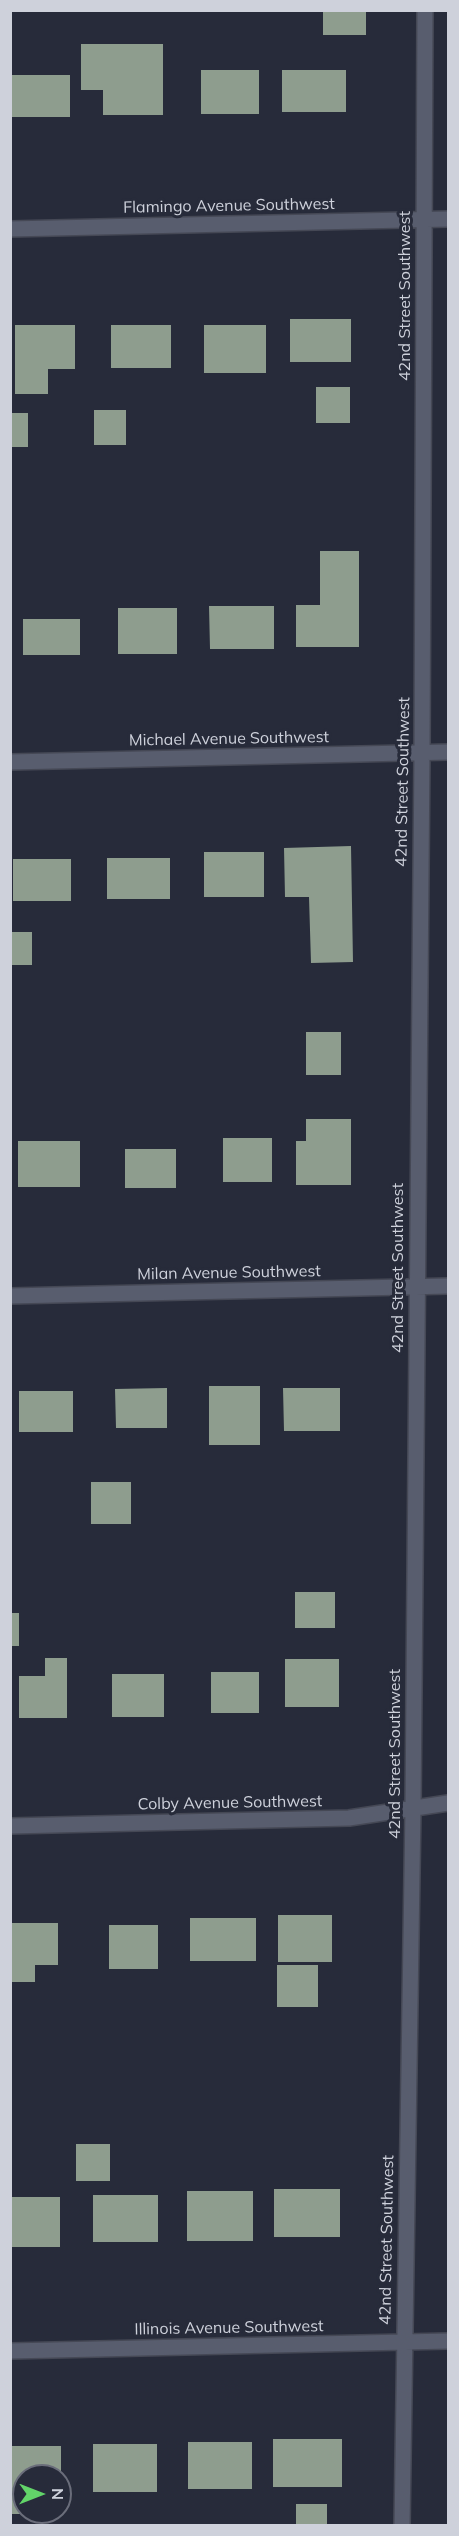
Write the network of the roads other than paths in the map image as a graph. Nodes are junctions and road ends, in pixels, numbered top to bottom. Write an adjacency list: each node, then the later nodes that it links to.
1 (425, 10): 2 (street, 42nd Street Southwest)
2 (423, 219): 3 (street, Flamingo Avenue Southwest); 4 (street, Flamingo Avenue Southwest); 6 (street, 42nd Street Southwest)
3 (448, 219)
4 (10, 229)
5 (448, 752): 6 (street, Michael Avenue Southwest)
6 (422, 753): 7 (street, Michael Avenue Southwest); 9 (street, 42nd Street Southwest)
7 (10, 762)
8 (448, 1286): 9 (street, Milan Avenue Southwest)
9 (416, 1287): 10 (street, Milan Avenue Southwest); 12 (street, 42nd Street Southwest)
10 (10, 1296)
11 (448, 1803): 12 (street, Colby Avenue Southwest)
12 (413, 1808): 13 (street, Colby Avenue Southwest); 15 (street, 42nd Street Southwest)
13 (10, 1826)
14 (448, 2341): 15 (street, Illinois Avenue Southwest)
15 (404, 2342): 16 (street, Illinois Avenue Southwest); 17 (street, 42nd Street Southwest)
16 (10, 2351)
17 (402, 2526)

